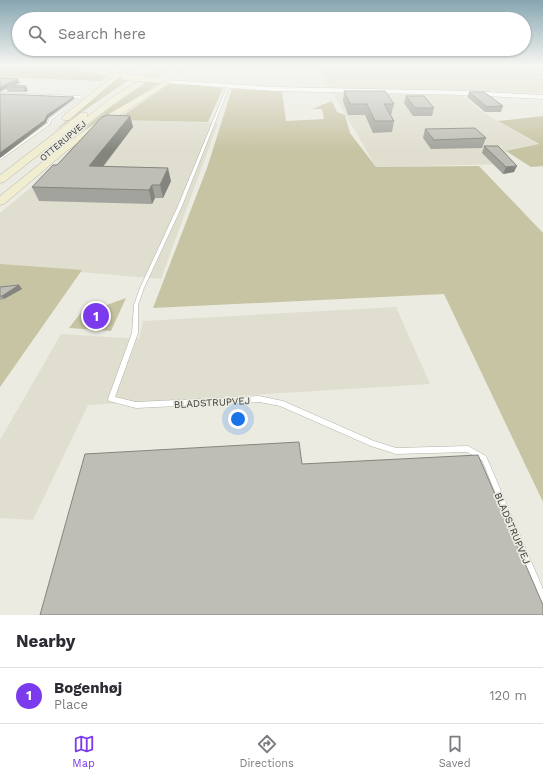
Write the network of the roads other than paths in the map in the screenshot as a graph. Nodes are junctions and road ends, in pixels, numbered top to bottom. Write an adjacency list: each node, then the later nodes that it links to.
1 (0, 94): 9 (lane)
2 (99, 94): 10 (main road)
3 (114, 94): 11 (main road, OTTERUPVEJ)
4 (123, 94): 12 (main road, OTTERUPVEJ)
5 (149, 94): 13 (main road)
6 (225, 94): 14 (lane, BLADSTRUPVEJ)
7 (481, 94): 8 (street)
8 (543, 97)
9 (0, 159)
10 (0, 172)
11 (0, 180)
12 (0, 194)
13 (0, 202)
14 (543, 599)

